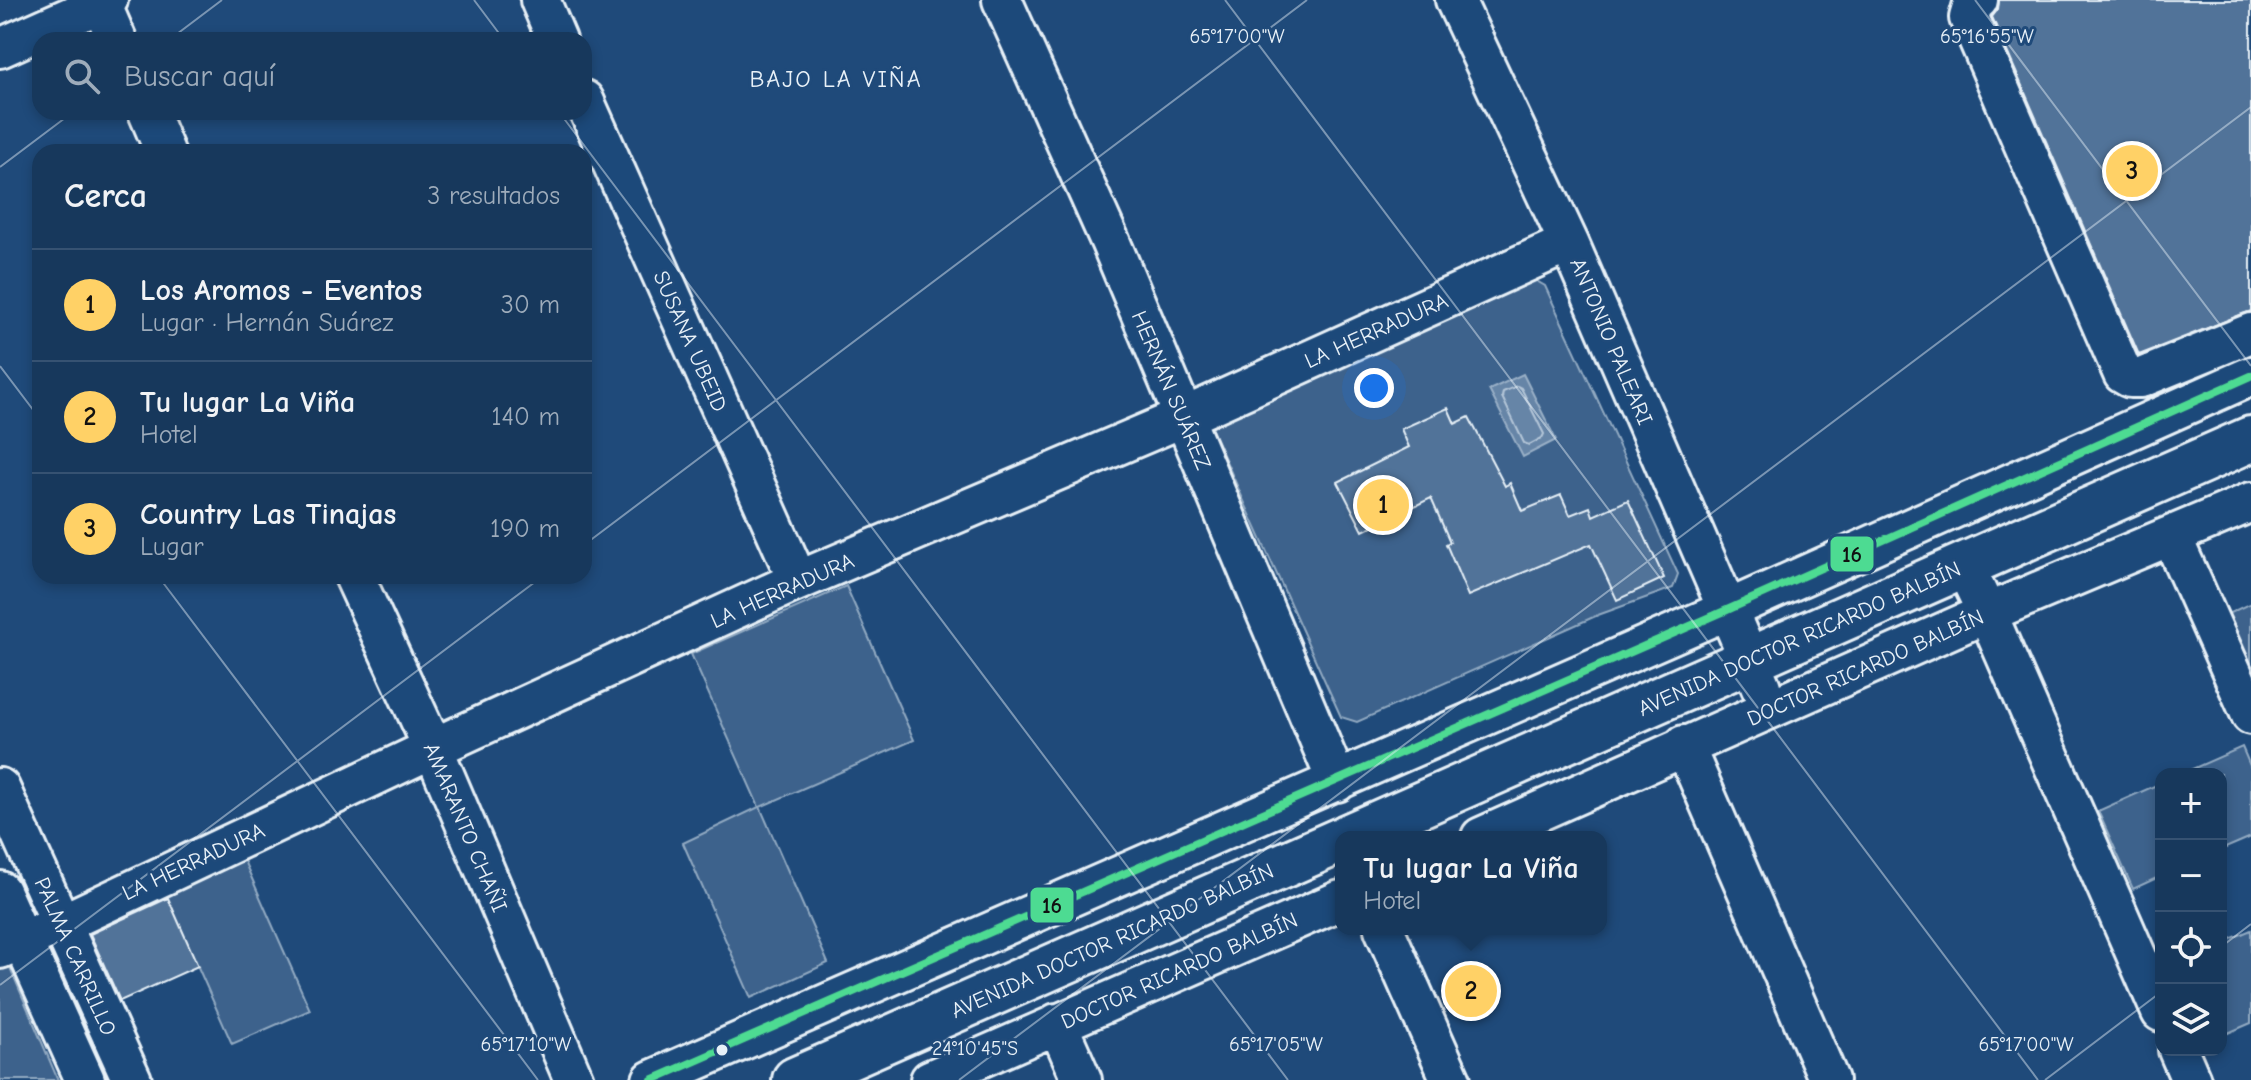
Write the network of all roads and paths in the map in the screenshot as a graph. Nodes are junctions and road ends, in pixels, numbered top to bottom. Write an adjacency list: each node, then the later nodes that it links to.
1 (540, 0): 8 (street)
2 (1002, 0): 17 (street, HERNÁN SUÁREZ)
3 (1455, 0): 14 (street, ANTONIO PALEARI)
4 (1978, 0): 15 (street)
5 (104, 2): 6 (street); 7 (street)
6 (36, 32)
7 (114, 32)
8 (554, 32)
9 (32, 34): 10 (street)
10 (0, 48)
11 (592, 118): 22 (street, SUSANA UBEID)
12 (151, 120): 13 (street)
13 (162, 144)
14 (1569, 243): 17 (street, LA HERRADURA); 25 (street, ANTONIO PALEARI)
15 (2251, 333)
16 (2251, 376): 25 (street)
17 (1184, 417): 22 (street, LA HERRADURA); 30 (street, HERNÁN SUÁREZ)
18 (2251, 439): 24 (main road, AVENIDA DOCTOR RICARDO BALBÍN)
19 (2251, 469): 24 (main road, AVENIDA DOCTOR RICARDO BALBÍN)
20 (2251, 502): 21 (street, DOCTOR RICARDO BALBÍN)
21 (2172, 537): 24 (street, DOCTOR RICARDO BALBÍN); 27 (street)
22 (798, 581): 29 (street, LA HERRADURA)
23 (358, 584): 29 (street, AMARANTO CHAÑI)
24 (1976, 590): 26 (main road, AVENIDA DOCTOR RICARDO BALBÍN); 28 (street, DOCTOR RICARDO BALBÍN); 42 (street)
25 (1727, 610): 26 (street, ANTONIO PALEARI); 30 (street)
26 (1755, 673): 32 (main road, AVENIDA DOCTOR RICARDO BALBÍN); 33 (main road, AVENIDA DOCTOR RICARDO BALBÍN)
27 (2251, 715)
28 (1684, 745): 34 (street, DOCTOR RICARDO BALBÍN); 54 (street)
29 (433, 748): 39 (street, LA HERRADURA); 47 (street, AMARANTO CHAÑI)
30 (1337, 782): 48 (street)
31 (0, 788): 39 (street, PALMA CARRILLO)
32 (1362, 831)
33 (1430, 831)
34 (1494, 831)
35 (1335, 843): 49 (main road, AVENIDA DOCTOR RICARDO BALBÍN)
36 (1335, 874): 50 (main road, AVENIDA DOCTOR RICARDO BALBÍN)
37 (0, 891): 41 (street, PALMA CARRILLO)
38 (1335, 903): 43 (street, DOCTOR RICARDO BALBÍN)
39 (61, 924): 41 (street, LA HERRADURA); 46 (street, PALMA CARRILLO)
40 (1387, 935): 53 (street)
41 (11, 945): 45 (street, PALMA CARRILLO)
42 (2155, 998)
43 (1057, 1023): 51 (street, DOCTOR RICARDO BALBÍN); 52 (street)
44 (2181, 1056): 55 (street)
45 (85, 1080)
46 (132, 1080)
47 (574, 1080)
48 (652, 1080)
49 (795, 1080)
50 (865, 1080)
51 (930, 1080)
52 (1082, 1080)
53 (1451, 1080)
54 (1829, 1080)
55 (2191, 1080)

